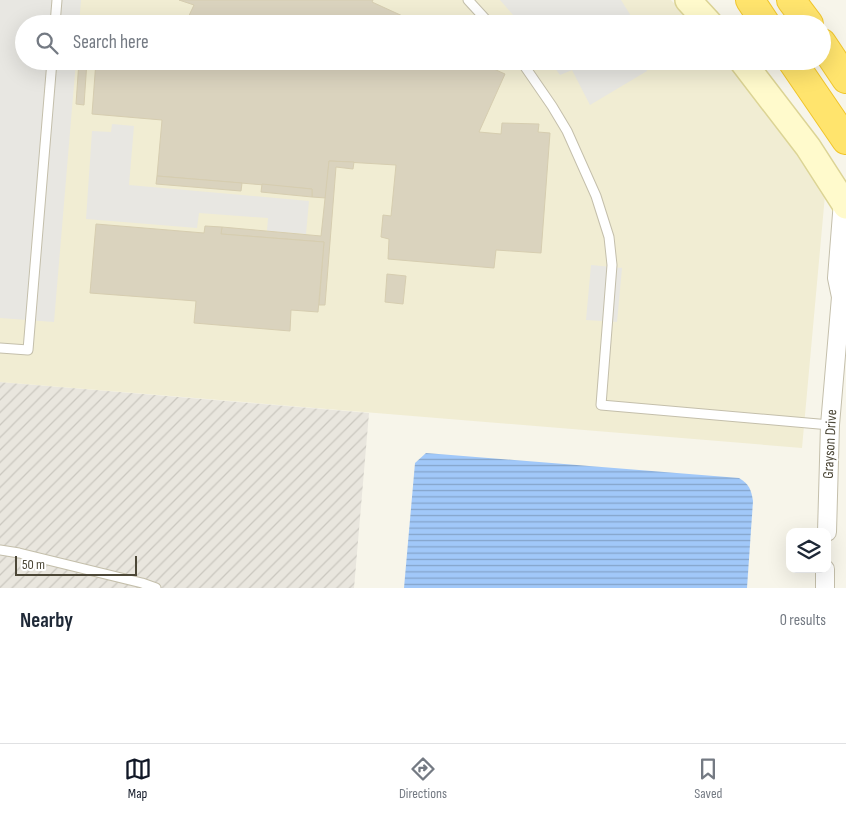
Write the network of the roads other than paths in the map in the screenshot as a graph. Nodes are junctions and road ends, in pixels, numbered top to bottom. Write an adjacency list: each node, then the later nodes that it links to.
1 (57, 0): 6 (lane)
2 (468, 0): 7 (lane)
3 (688, 0): 8 (main road)
4 (750, 0): 9 (highway)
5 (791, 0): 10 (highway)
6 (56, 15)
7 (482, 15)
8 (702, 15)
9 (760, 15)
10 (802, 15)
11 (831, 56): 16 (highway)
12 (51, 70): 20 (lane)
13 (527, 70): 21 (lane)
14 (749, 70): 18 (main road)
15 (798, 70): 17 (highway)
16 (846, 79)
17 (846, 140)
18 (845, 204): 19 (street, Grayson Drive)
19 (844, 294): 21 (street, Grayson Drive)
20 (0, 348)
21 (830, 425): 22 (street, Grayson Drive)
22 (827, 528)
23 (0, 550): 25 (lane)
24 (825, 573): 26 (street)
25 (156, 588)
26 (825, 588)

